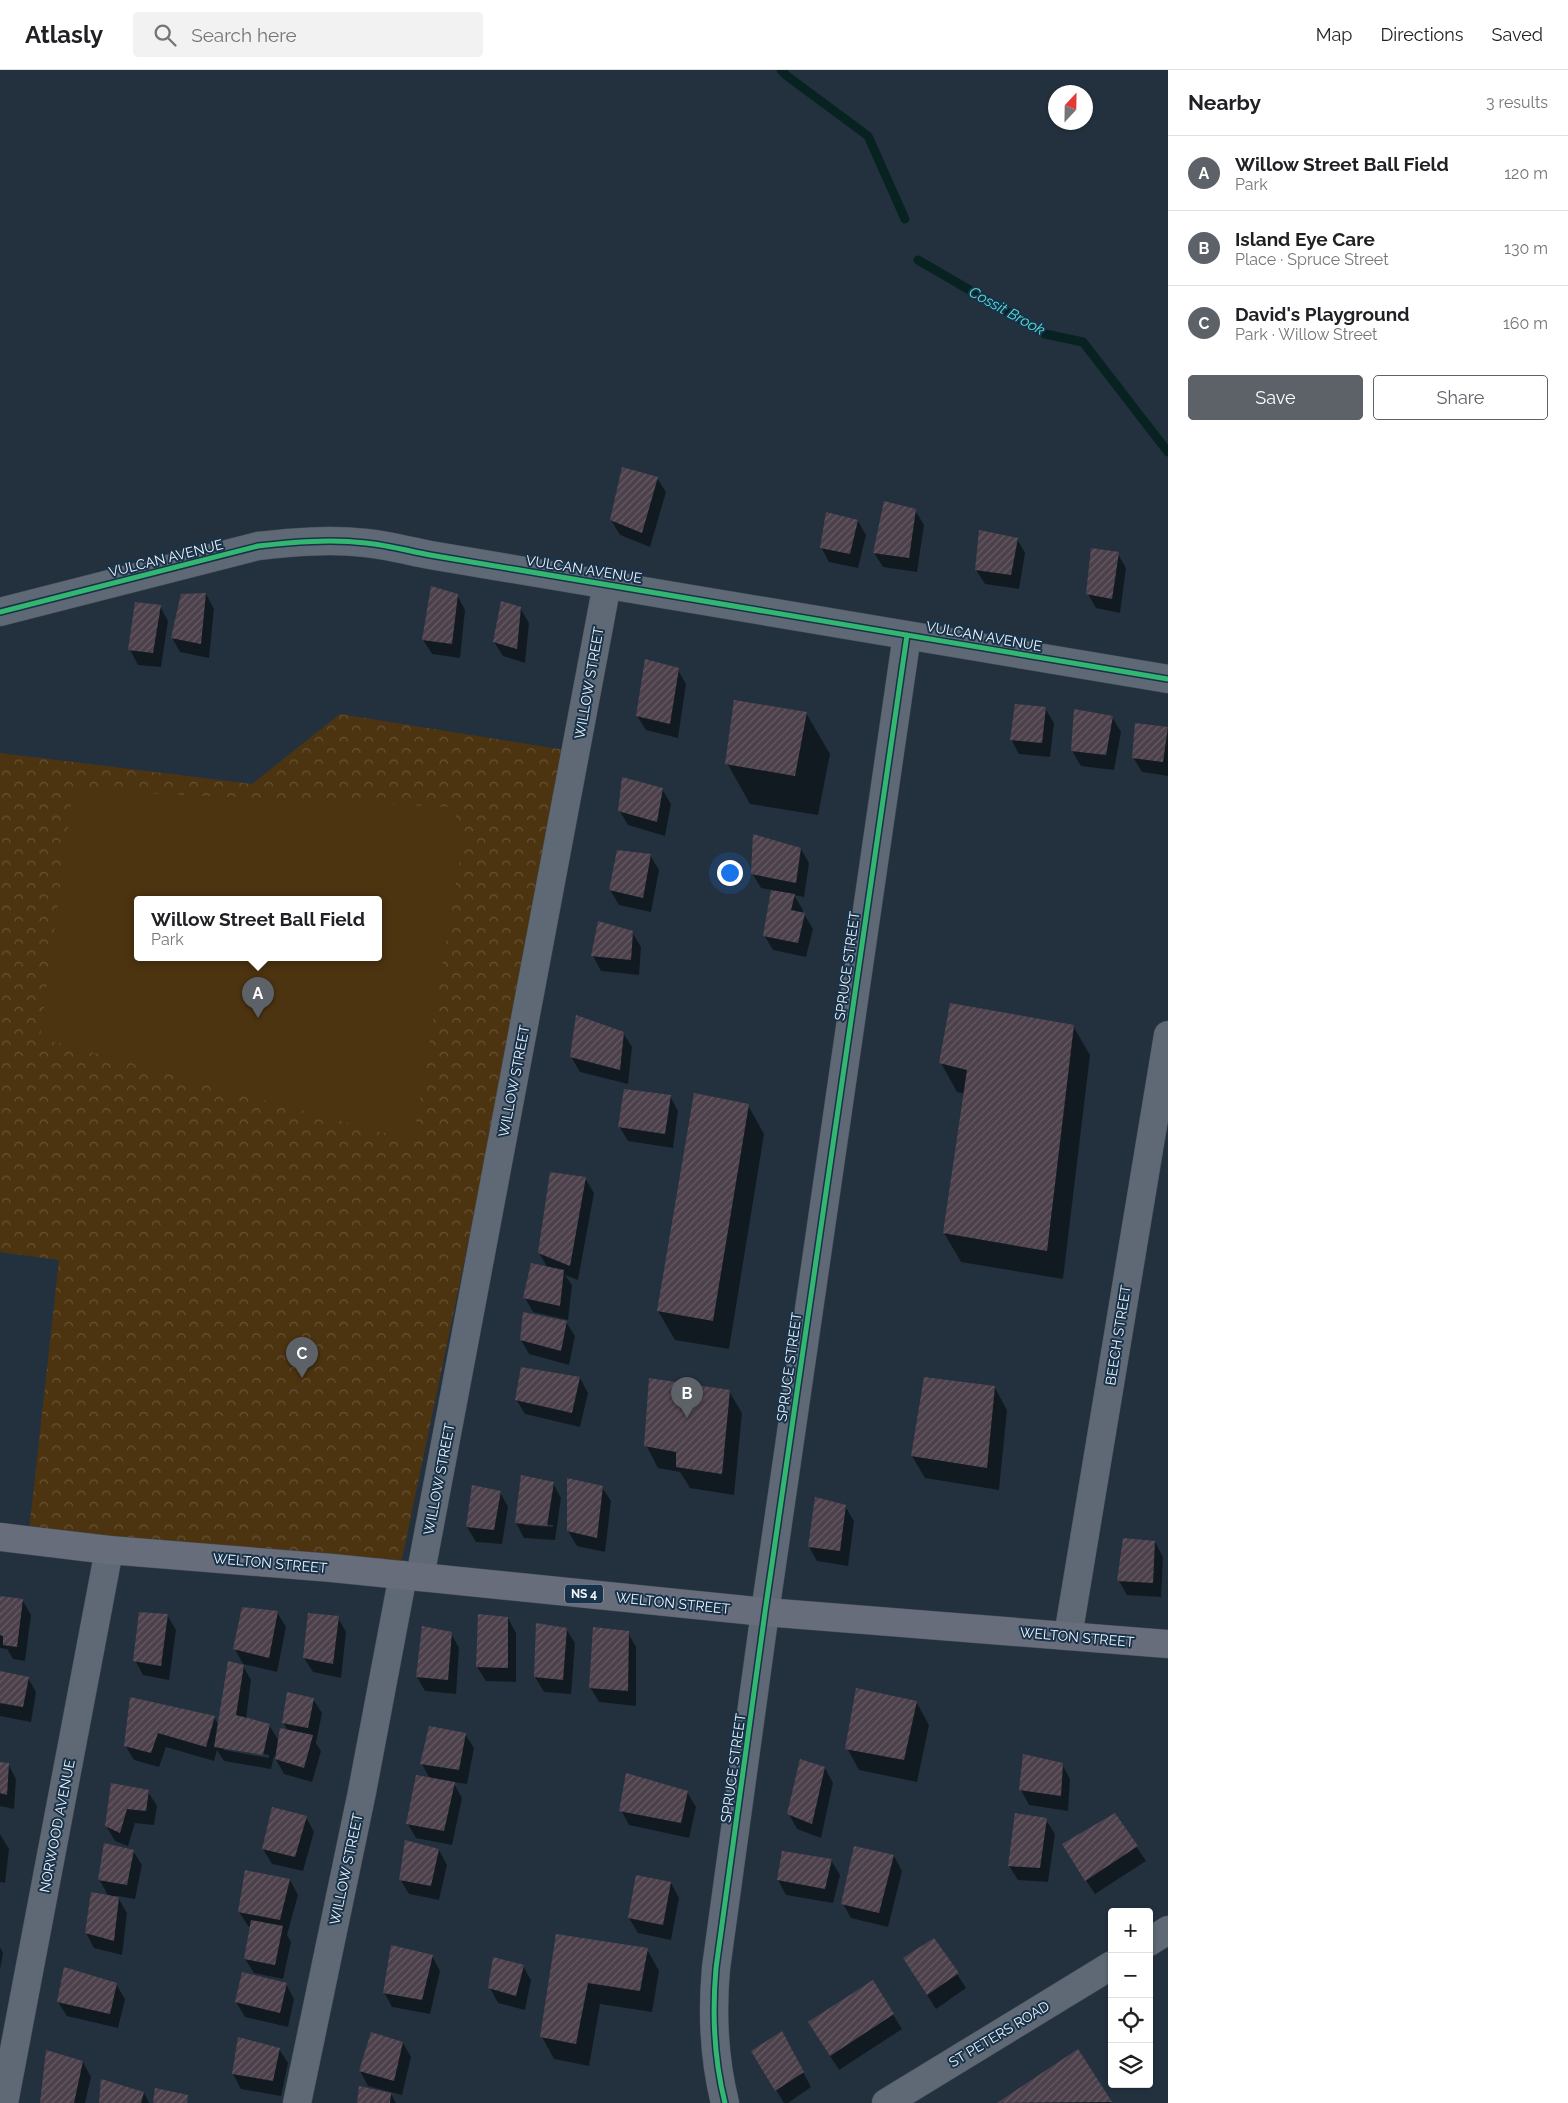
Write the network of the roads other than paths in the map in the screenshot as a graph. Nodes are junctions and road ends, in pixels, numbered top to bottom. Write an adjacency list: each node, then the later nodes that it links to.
1 (607, 584): 2 (street, VULCAN AVENUE); 3 (street, VULCAN AVENUE); 8 (street, WILLOW STREET)
2 (0, 612)
3 (907, 635): 4 (street, VULCAN AVENUE); 9 (street, SPRUCE STREET)
4 (1168, 679)
5 (1168, 1035): 10 (street, BEECH STREET)
6 (0, 1537): 7 (main road, WELTON STREET / NS 4)
7 (109, 1550): 8 (main road, WELTON STREET / NS 4); 15 (street, NORWOOD AVENUE)
8 (412, 1576): 9 (main road, WELTON STREET / NS 4); 16 (street, WILLOW STREET)
9 (765, 1612): 10 (main road, WELTON STREET / NS 4); 17 (street, SPRUCE STREET)
10 (1068, 1636): 11 (main road, WELTON STREET / NS 4)
11 (1168, 1644)
12 (1168, 1930): 13 (street)
13 (1153, 1939)
14 (1108, 1967): 18 (street, ST PETERS ROAD)
15 (4, 2103)
16 (297, 2103)
17 (726, 2103)
18 (886, 2103)

